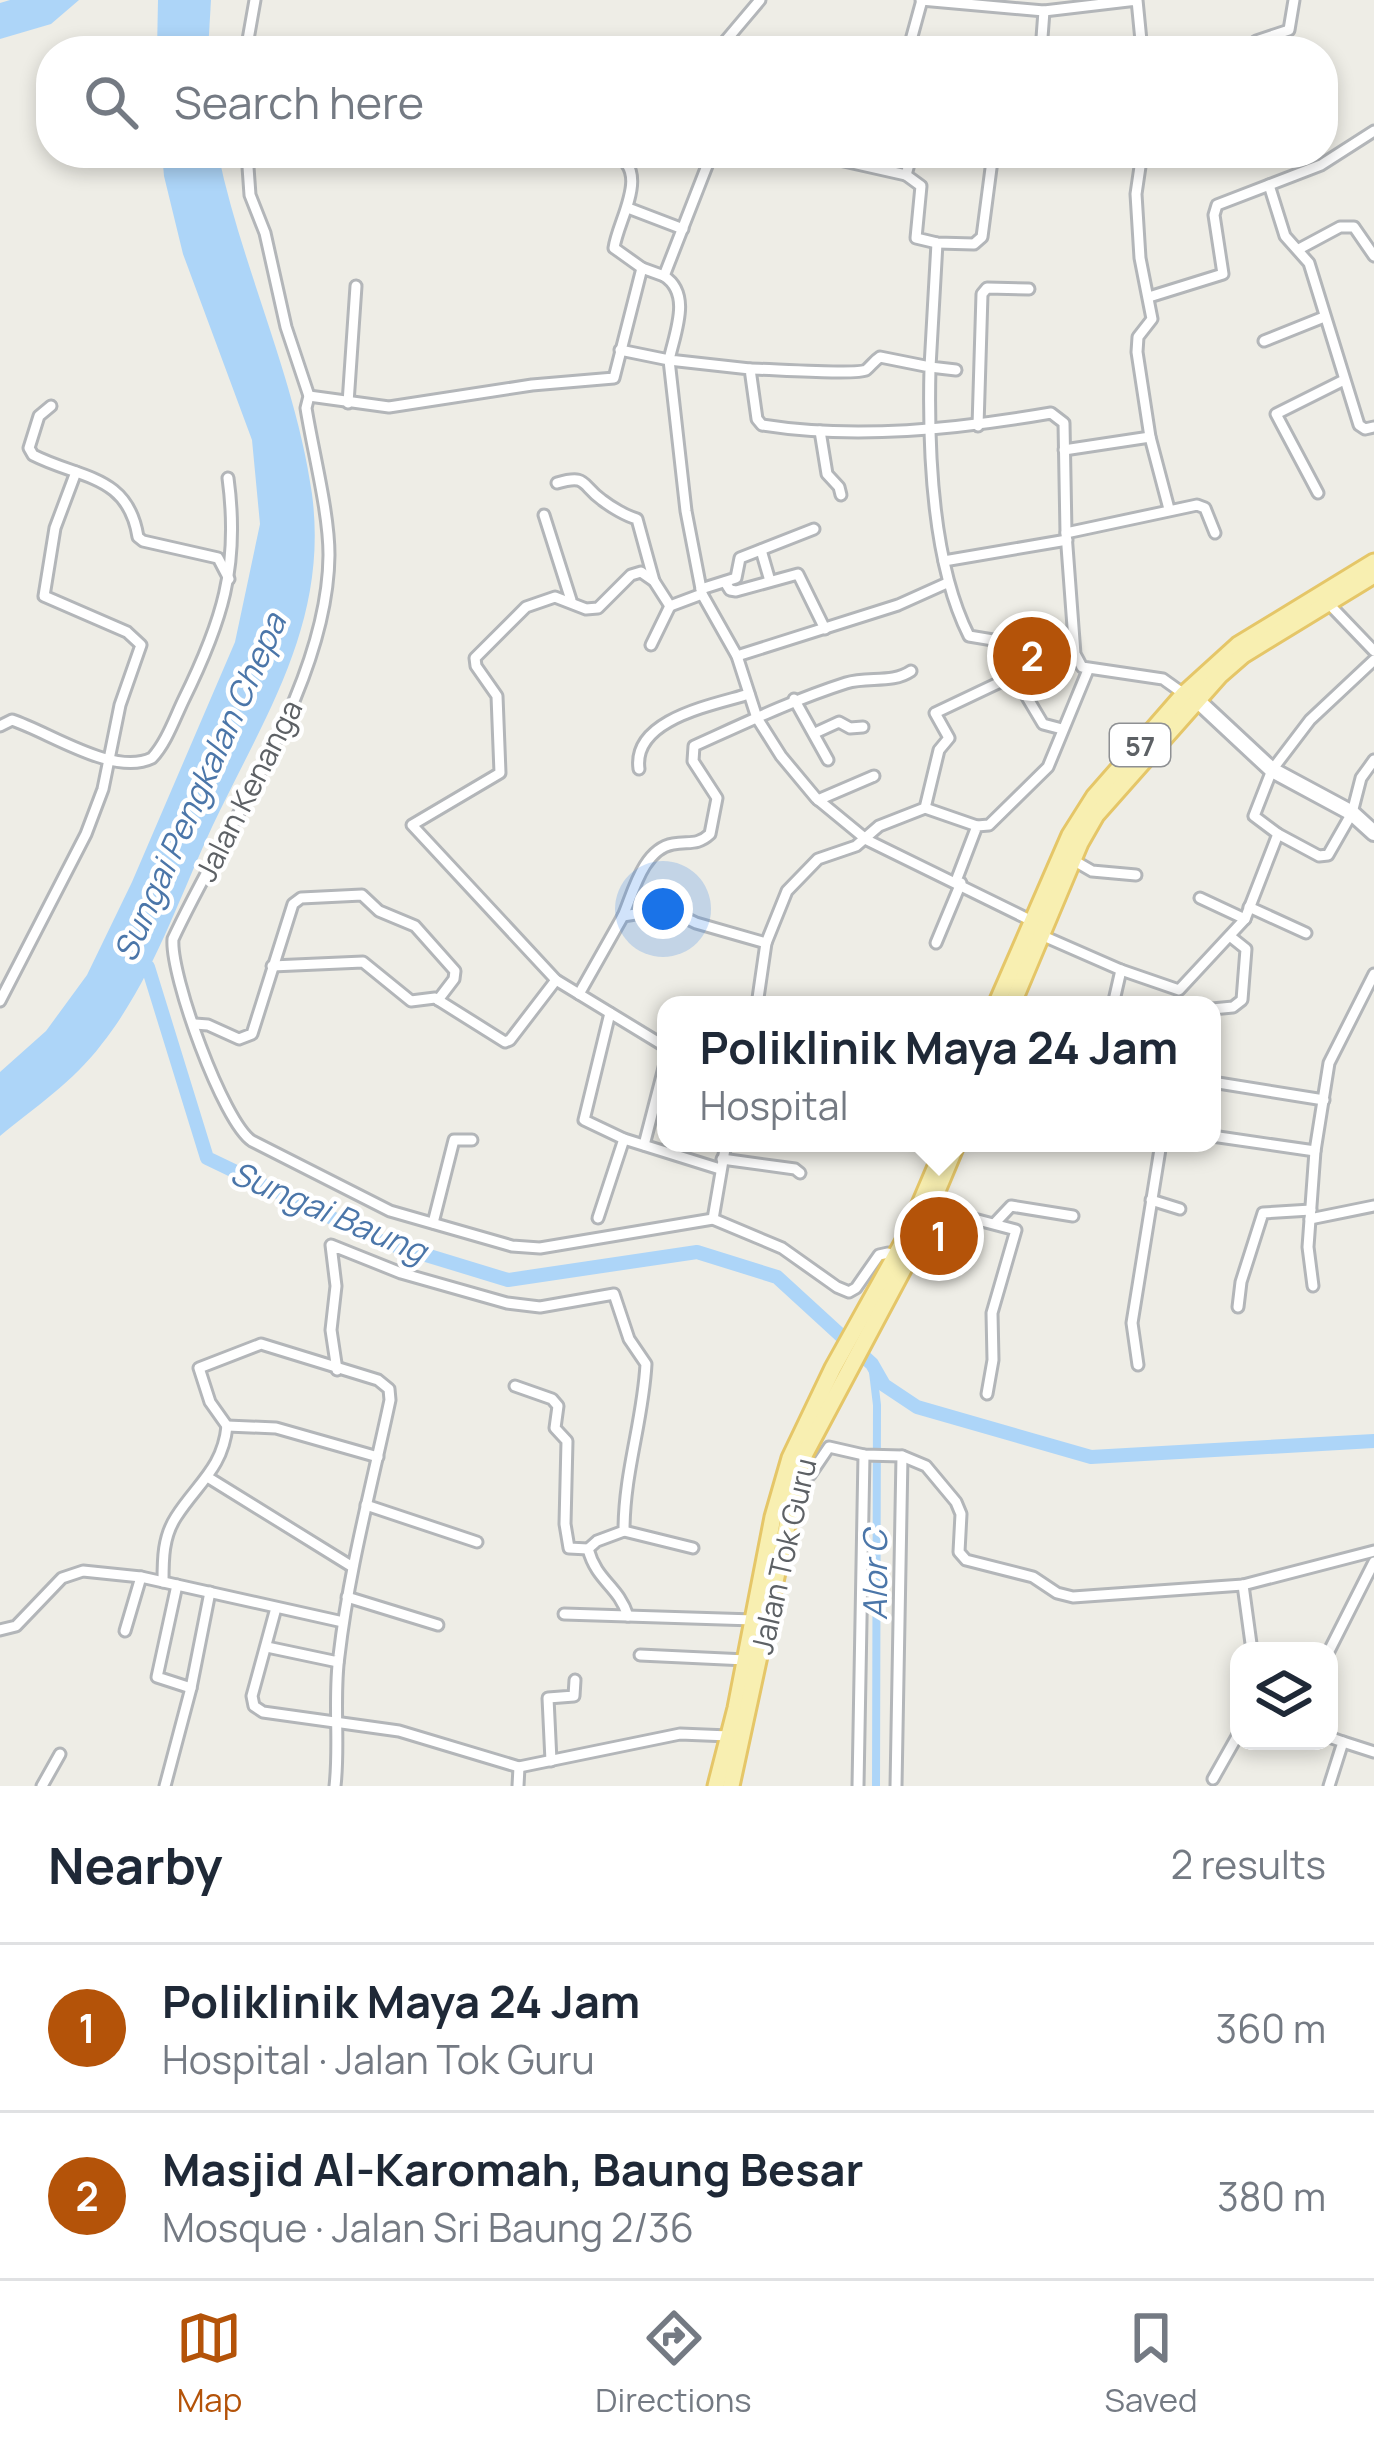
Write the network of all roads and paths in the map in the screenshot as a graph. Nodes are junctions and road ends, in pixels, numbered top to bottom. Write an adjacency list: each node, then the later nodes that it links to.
1 (255, 0): 7 (street)
2 (760, 0): 8 (street)
3 (922, 0): 5 (street); 9 (street)
4 (1294, 0): 12 (street)
5 (957, 2): 6 (street)
6 (1044, 10): 10 (street); 11 (street)
7 (249, 36)
8 (730, 36)
9 (912, 36)
10 (1042, 36)
11 (1141, 36)
12 (1271, 36)
13 (1374, 131): 14 (street)
14 (1338, 154)
15 (248, 168): 43 (street, Jalan Kenanga)
16 (630, 168): 25 (street)
17 (706, 168): 26 (street)
18 (875, 168): 23 (street)
19 (908, 168): 23 (street)
20 (991, 168): 27 (street)
21 (1140, 168): 34 (street)
22 (1313, 168): 24 (street)
23 (906, 175): 27 (street)
24 (1269, 185): 28 (street); 34 (street)
25 (628, 208): 26 (street); 30 (street)
26 (683, 230): 31 (street)
27 (937, 244): 39 (street)
28 (1299, 249): 29 (street); 35 (street)
29 (1374, 256)
30 (642, 268): 31 (street); 37 (street)
31 (664, 276): 38 (street)
32 (356, 286): 44 (street)
33 (1029, 289): 46 (street)
34 (1149, 297): 50 (street)
35 (1324, 317): 36 (street); 42 (street)
36 (1264, 341)
37 (620, 350): 38 (street); 44 (street)
38 (669, 360): 40 (street); 71 (street)
39 (930, 368): 40 (street); 41 (street); 47 (street)
40 (750, 370): 49 (street)
41 (956, 370)
42 (1344, 380): 48 (street); 55 (street)
43 (309, 396): 44 (street); 130 (street, Jalan Kenanga)
44 (349, 404)
45 (52, 406): 52 (street)
46 (978, 426): 47 (street); 51 (street)
47 (932, 427): 49 (street); 63 (street)
48 (1374, 428)
49 (820, 431): 56 (street)
50 (1150, 437): 51 (street); 57 (street)
51 (1064, 450): 61 (street)
52 (76, 472): 66 (street); 90 (street)
53 (228, 478): 66 (street)
54 (557, 483): 67 (street)
55 (1318, 493)
56 (841, 495)
57 (1169, 509): 60 (street); 61 (street)
58 (544, 514): 72 (street)
59 (814, 529): 62 (street)
60 (1215, 533)
61 (1066, 536): 63 (street); 79 (street)
62 (761, 550): 68 (street); 69 (street)
63 (944, 561): 70 (street)
64 (1374, 562): 83 (main road, 57)
65 (1374, 575): 73 (main road, 57)
66 (229, 579): 90 (street)
67 (654, 581): 72 (street); 74 (street)
68 (770, 581): 69 (street); 75 (street)
69 (725, 582): 71 (street)
70 (946, 583): 75 (street); 81 (street)
71 (701, 591): 74 (street); 78 (street)
72 (572, 600): 120 (street)
73 (1328, 603): 77 (street); 83 (main road, 57)
74 (670, 606): 76 (street)
75 (825, 628): 78 (street)
76 (651, 645)
77 (1374, 655): 94 (street)
78 (736, 656): 82 (street)
79 (1088, 670): 83 (street); 88 (street)
80 (911, 671): 84 (street)
81 (1013, 676): 88 (street); 97 (street)
82 (749, 694): 85 (street); 93 (street)
83 (1191, 697): 94 (street); 103 (main road, 57); 110 (main road, 57)
84 (794, 699): 85 (street); 89 (street)
85 (757, 718): 96 (street); 108 (street)
86 (0, 726): 90 (street)
87 (863, 727): 89 (street)
88 (1062, 729): 99 (street)
89 (814, 733): 91 (street)
90 (111, 758): 127 (street)
91 (828, 760)
92 (1374, 760): 98 (street)
93 (639, 769)
94 (1272, 770): 98 (street); 101 (street)
95 (874, 776): 96 (street)
96 (818, 800): 102 (street)
97 (926, 808): 99 (street); 102 (street)
98 (1352, 813): 100 (street); 101 (street)
99 (977, 826): 105 (street)
100 (1374, 833)
101 (1278, 834): 107 (street)
102 (867, 840): 105 (street); 114 (street)
103 (1073, 860): 104 (street); 112 (main road, 57)
104 (1136, 875)
105 (959, 882): 110 (street); 115 (street)
106 (1200, 898): 109 (street)
107 (1249, 907): 109 (street); 111 (street)
108 (623, 916): 114 (street); 121 (street)
109 (1245, 919): 113 (street)
110 (1030, 920): 116 (main road, 57)
111 (1306, 933)
112 (1042, 935): 116 (main road, 57); 118 (street)
113 (1231, 937): 118 (street); 128 (street)
114 (766, 943): 122 (street)
115 (936, 944)
116 (1026, 954): 123 (main road, 57); 124 (main road, 57)
117 (272, 966): 126 (street); 126 (street); 130 (street)
118 (1121, 970): 125 (street)
119 (1374, 974): 134 (street)
120 (556, 980): 121 (street); 126 (street)
121 (579, 994): 129 (street)
122 (758, 996)
123 (1001, 996)
124 (1014, 996)
125 (1115, 996)
126 (438, 1000)
127 (0, 1001)
128 (1221, 1008)
129 (610, 1013): 131 (street); 136 (street)
130 (195, 1024): 156 (street, Jalan Kenanga)
131 (657, 1042)
132 (1221, 1083): 134 (street)
133 (657, 1095): 138 (street)
134 (1324, 1100): 140 (street)
135 (1221, 1137): 140 (street)
136 (624, 1139): 138 (street); 154 (street)
137 (472, 1140): 156 (street)
138 (644, 1145): 139 (street)
139 (657, 1148)
140 (1315, 1151): 152 (street)
141 (672, 1152): 146 (street)
142 (724, 1152): 146 (street)
143 (941, 1152): 158 (main road, Jalan Tok Guru)
144 (942, 1152): 150 (main road, Jalan Tok Guru)
145 (1159, 1152): 148 (street)
146 (721, 1164): 147 (street); 155 (street)
147 (800, 1174)
148 (1150, 1200): 151 (street); 162 (street)
149 (1374, 1206): 152 (street)
150 (932, 1208): 157 (street); 161 (main road, Jalan Tok Guru)
151 (1180, 1209)
152 (1311, 1215): 159 (street); 160 (street)
153 (1073, 1216): 157 (street)
154 (598, 1218)
155 (713, 1219): 156 (street, Jalan Kenanga); 158 (street)
156 (433, 1222)
157 (995, 1223): 166 (street)
158 (895, 1258): 161 (main road, Jalan Tok Guru)
159 (1313, 1286)
160 (1238, 1307)
161 (873, 1311): 164 (main road, Jalan Tok Guru)
162 (1138, 1364)
163 (337, 1370): 167 (street); 170 (street); 174 (street)
164 (838, 1372): 171 (main road, Jalan Tok Guru); 190 (main road, Jalan Tok Guru)
165 (514, 1386): 177 (street)
166 (987, 1394)
167 (227, 1426): 170 (street); 172 (street)
168 (866, 1455): 169 (street); 171 (street); 221 (street)
169 (898, 1456): 184 (street); 222 (street)
170 (378, 1457): 173 (street)
171 (796, 1476): 211 (main road, Jalan Tok Guru)
172 (209, 1478): 180 (street); 182 (street)
173 (366, 1505): 175 (street); 180 (street)
174 (625, 1531): 176 (street); 177 (street)
175 (477, 1542)
176 (693, 1548)
177 (588, 1549): 189 (street)
178 (1374, 1551): 184 (street)
179 (1374, 1562): 196 (street)
180 (351, 1566): 186 (street)
181 (142, 1577): 182 (street); 193 (street); 194 (street)
182 (163, 1582): 183 (street)
183 (177, 1585): 185 (street); 202 (street)
184 (1243, 1585): 195 (street)
185 (210, 1592): 187 (street); 202 (street)
186 (347, 1597): 191 (street); 192 (street)
187 (276, 1608): 191 (street); 197 (street)
188 (564, 1614): 189 (street)
189 (628, 1616): 190 (street)
190 (754, 1620): 199 (main road, Jalan Tok Guru)
191 (343, 1622): 200 (street)
192 (438, 1624)
193 (0, 1630)
194 (125, 1631)
195 (1251, 1642)
196 (1334, 1642)
197 (268, 1647): 200 (street); 203 (street)
198 (640, 1654): 199 (street)
199 (746, 1660): 204 (main road, Jalan Tok Guru)
200 (338, 1662): 203 (street)
201 (575, 1680): 210 (street)
202 (191, 1688): 216 (street)
203 (334, 1721): 212 (street); 217 (street)
204 (729, 1736): 210 (street); 211 (main road, Jalan Tok Guru)
205 (1338, 1740): 206 (street)
206 (1343, 1742): 208 (street); 223 (street)
207 (1230, 1749): 213 (street)
208 (1374, 1752)
209 (60, 1754): 214 (street)
210 (551, 1761): 212 (street)
211 (730, 1762): 219 (main road, Jalan Tok Guru); 220 (main road, Jalan Tok Guru)
212 (519, 1767): 218 (street)
213 (1213, 1779)
214 (43, 1784): 215 (street)
215 (60, 1786)
216 (165, 1786)
217 (335, 1786)
218 (518, 1786)
219 (716, 1786)
220 (731, 1786)
221 (858, 1786)
222 (896, 1786)
223 (1330, 1786)

